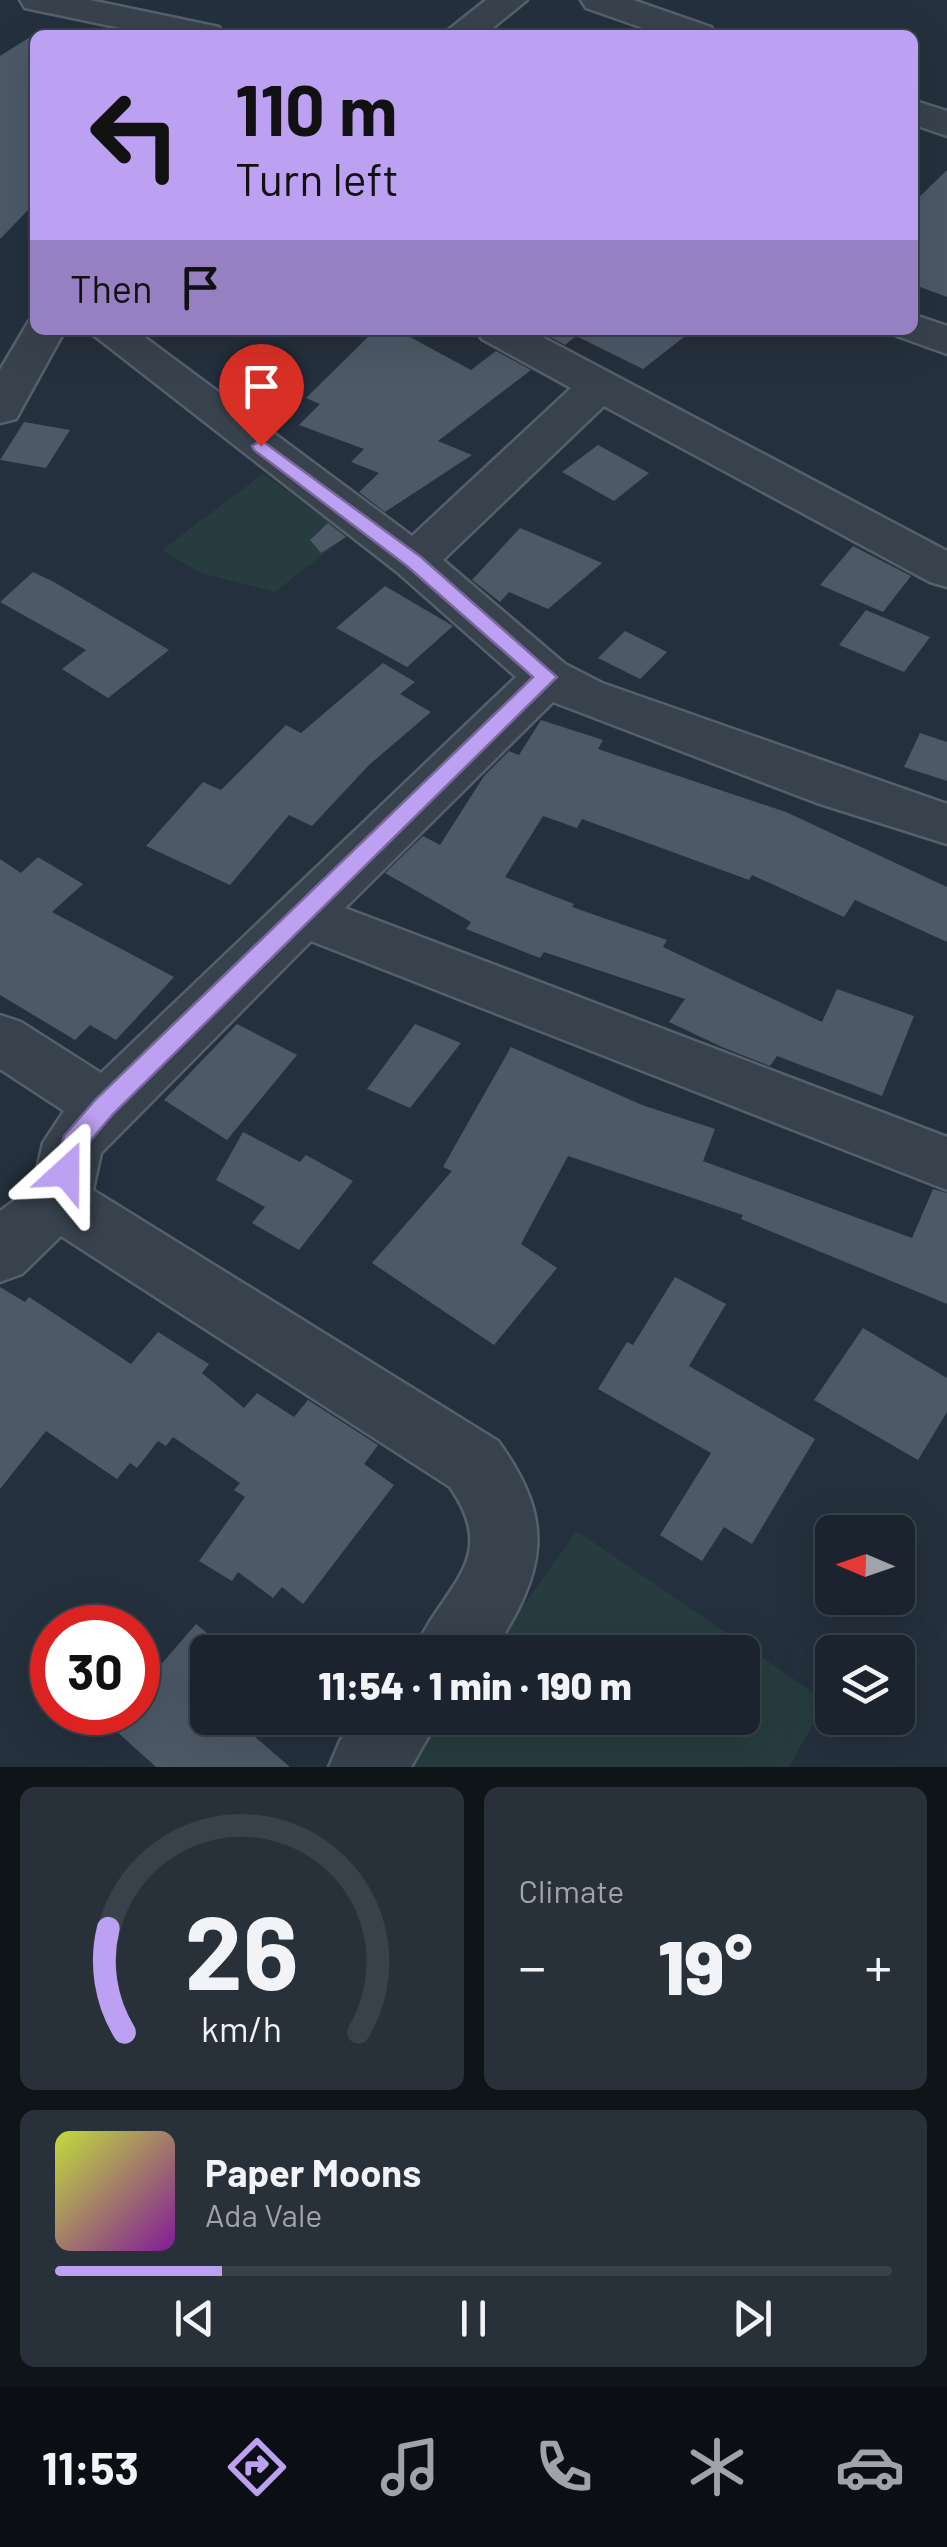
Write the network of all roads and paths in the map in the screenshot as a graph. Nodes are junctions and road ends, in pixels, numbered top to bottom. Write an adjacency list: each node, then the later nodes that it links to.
1 (38, 0): 4 (street)
2 (509, 0): 5 (street)
3 (599, 0): 6 (street)
4 (182, 30)
5 (467, 30)
6 (684, 30)
7 (918, 113): 8 (street)
8 (947, 124)
9 (30, 324): 14 (street)
10 (918, 330): 15 (street)
11 (41, 335): 17 (street)
12 (115, 335): 18 (street)
13 (506, 335): 16 (street)
14 (0, 336)
15 (947, 341)
16 (600, 385): 18 (street); 19 (street)
17 (0, 409)
18 (414, 561): 20 (street)
19 (947, 571)
20 (546, 677): 21 (street); 22 (street)
21 (947, 824)
22 (304, 915): 24 (street); 25 (street)
23 (0, 1039): 24 (street)
24 (104, 1107): 26 (street)
25 (947, 1164)
26 (60, 1202): 27 (street); 28 (street)
27 (0, 1254)
28 (463, 1635)
29 (390, 1735): 30 (street)
30 (366, 1767)

